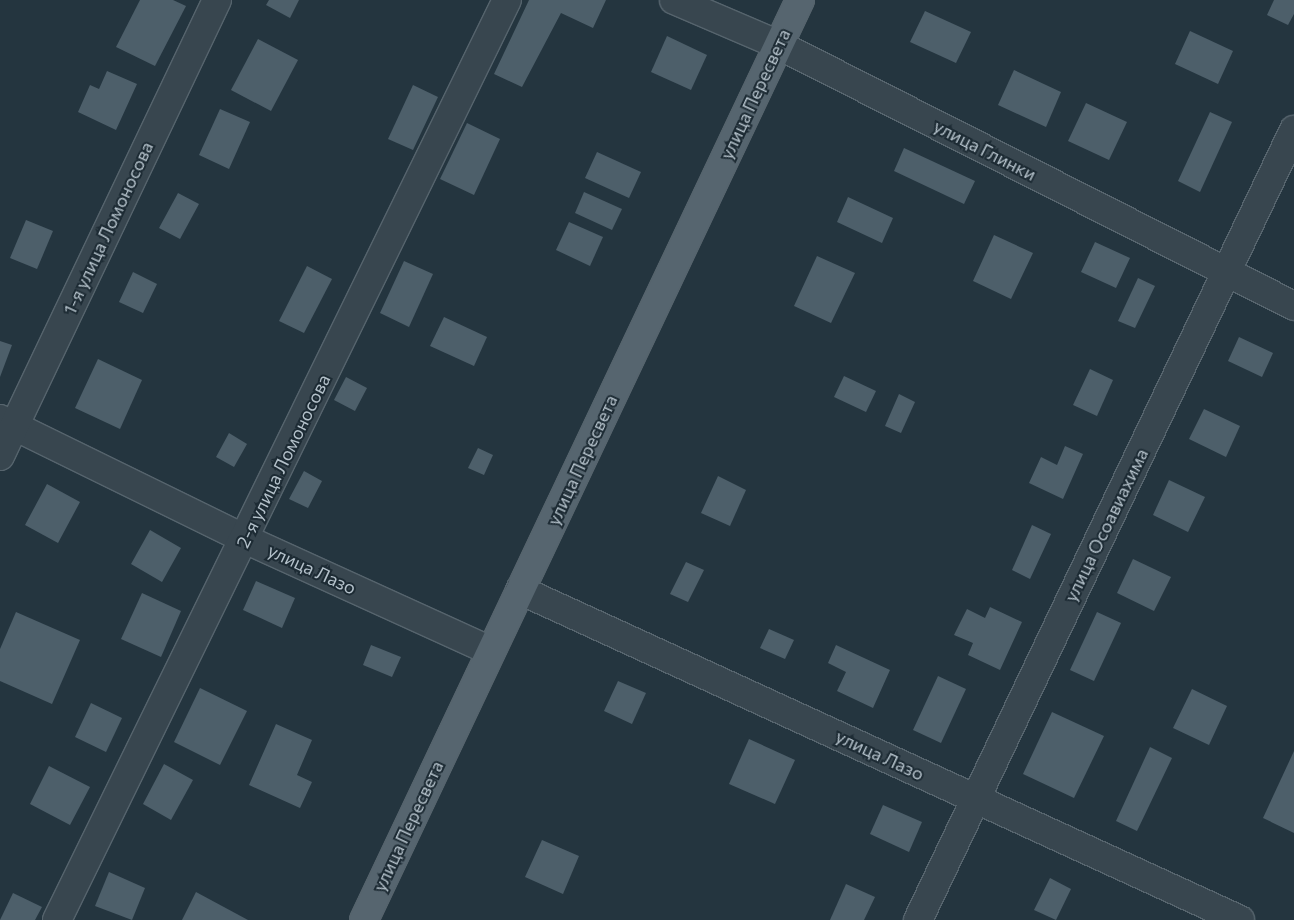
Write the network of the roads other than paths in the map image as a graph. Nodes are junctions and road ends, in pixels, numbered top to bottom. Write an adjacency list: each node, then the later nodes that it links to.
1 (217, 0): 9 (street, 1-я улица Ломоносова)
2 (507, 0): 11 (street, 2-я улица Ломоносова)
3 (674, 0): 5 (street, улица Глинки)
4 (800, 0): 5 (main road, улица Пересвета)
5 (779, 45): 7 (street, улица Глинки); 12 (main road, улица Пересвета)
6 (1294, 130): 7 (street, улица Осоавиахима)
7 (1227, 274): 8 (street, улица Глинки); 14 (street, улица Осоавиахима)
8 (1294, 306)
9 (7, 423): 10 (street, 1-я улица Ломоносова); 11 (street, улица Лазо)
10 (0, 456)
11 (245, 538): 13 (street, улица Лазо); 15 (street, 2-я улица Ломоносова)
12 (520, 590): 13 (main road, улица Пересвета); 14 (street, улица Лазо)
13 (491, 651): 16 (main road, улица Пересвета)
14 (974, 798): 17 (street, улица Осоавиахима); 18 (street, улица Лазо)
15 (57, 920)
16 (364, 920)
17 (918, 920)
18 (1240, 920)

